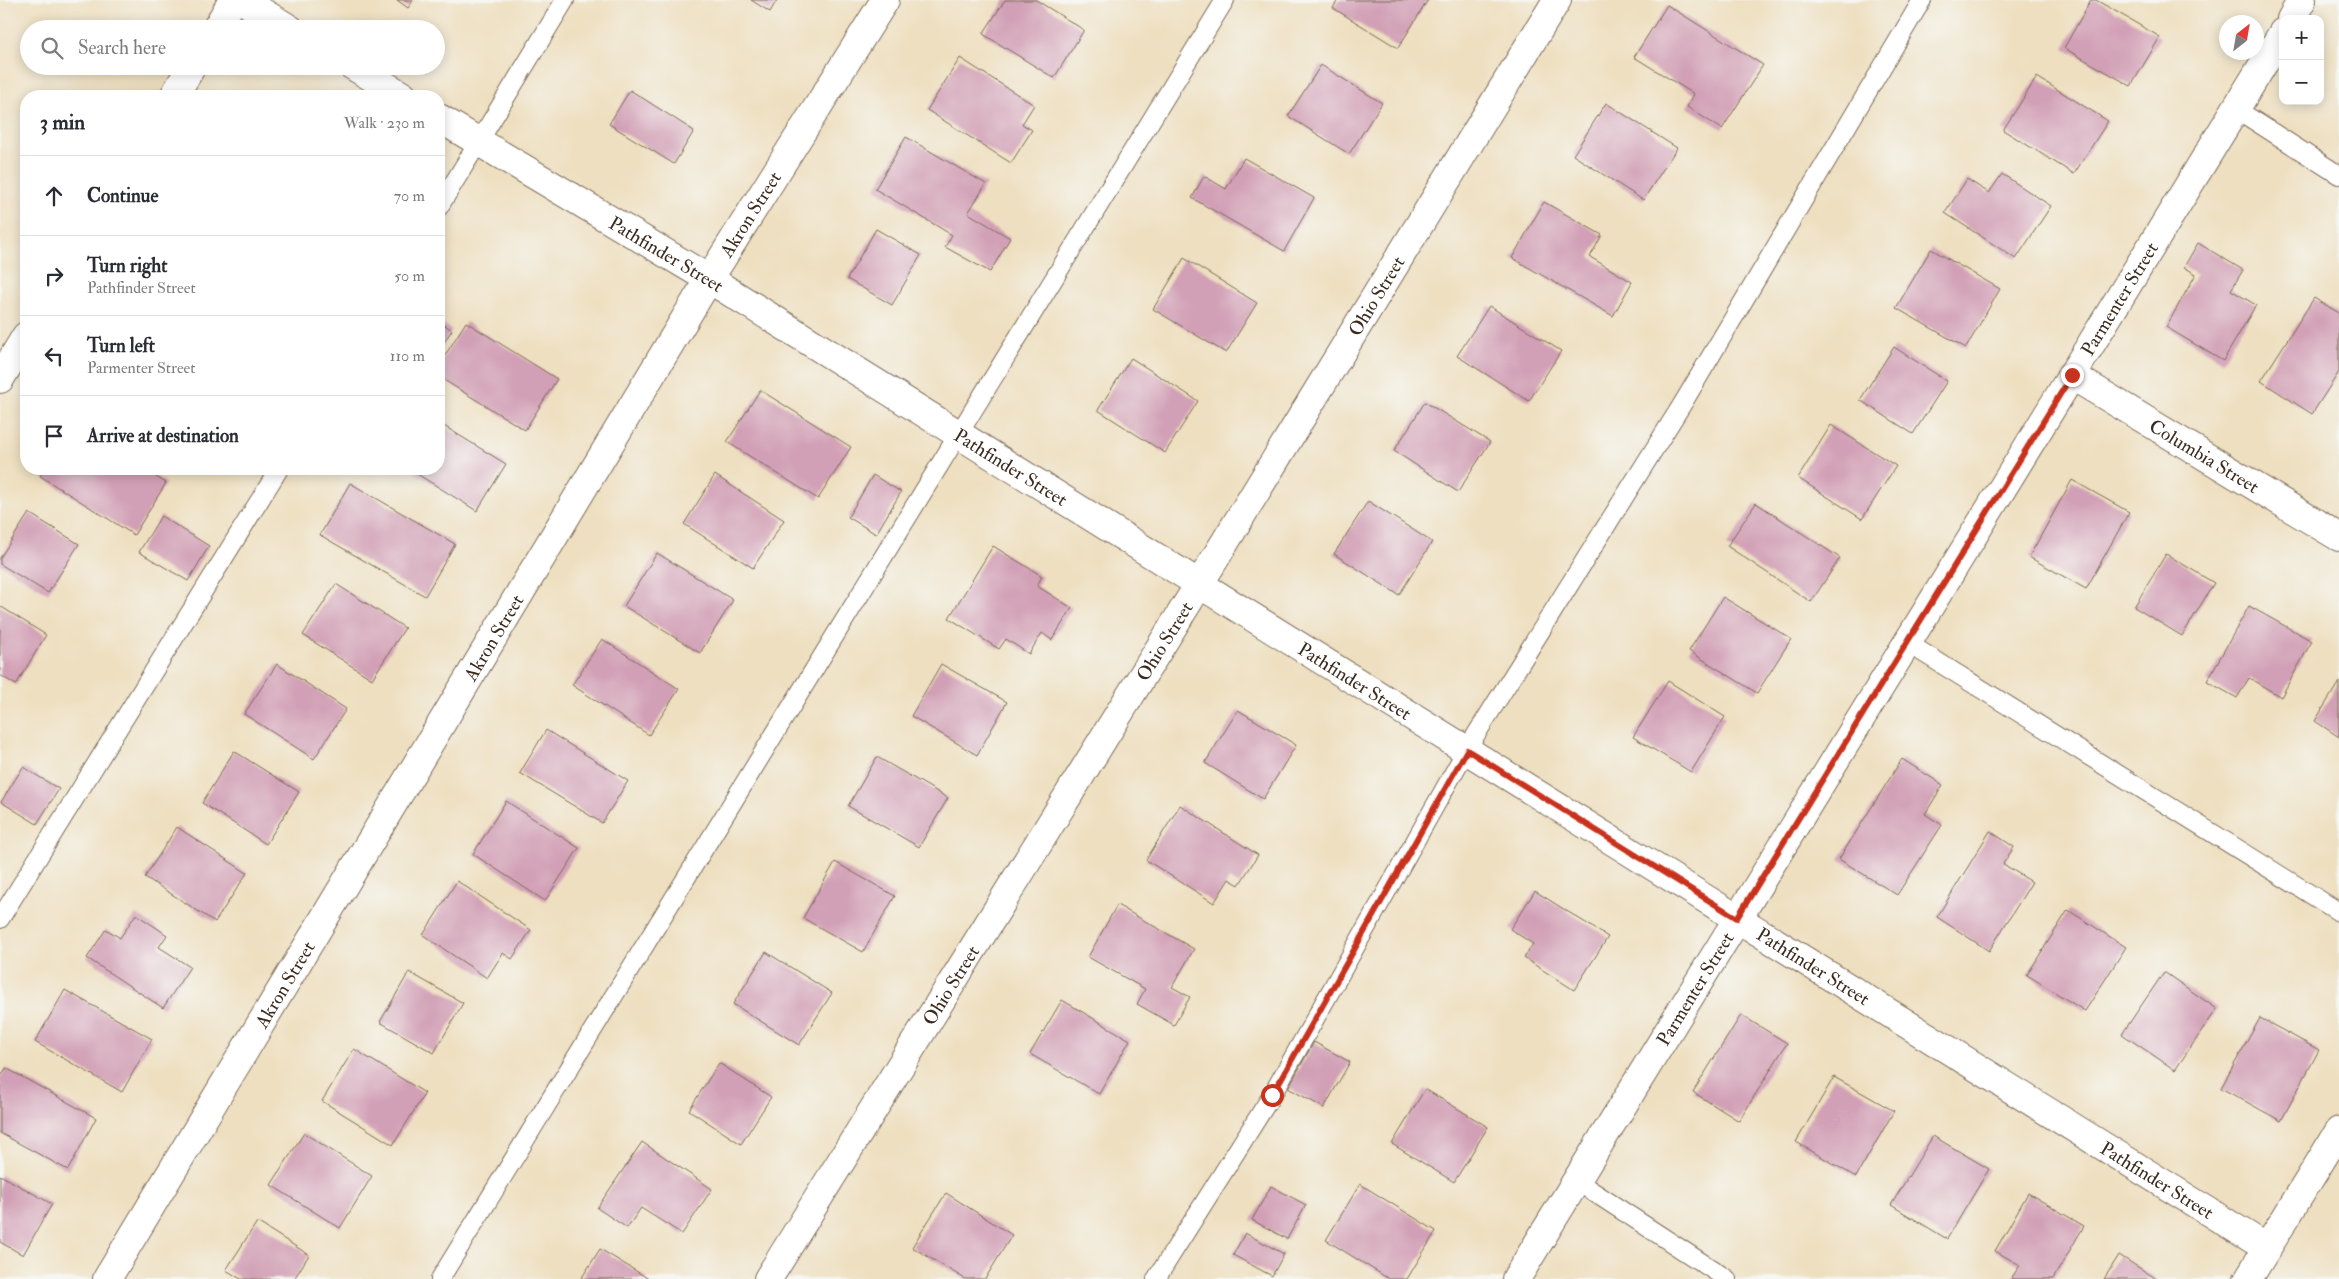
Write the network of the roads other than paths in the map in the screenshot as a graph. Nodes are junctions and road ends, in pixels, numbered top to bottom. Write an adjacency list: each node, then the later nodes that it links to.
1 (233, 0): 10 (street)
2 (242, 0): 11 (street)
3 (565, 0): 19 (lane)
4 (885, 0): 22 (street, Akron Street)
5 (1225, 0): 26 (lane)
6 (1557, 0): 29 (street, Ohio Street)
7 (1922, 0): 31 (lane)
8 (2302, 0): 9 (street)
9 (2293, 15)
10 (221, 20)
11 (275, 20)
12 (2279, 39): 17 (street, Parmenter Street)
13 (187, 75): 15 (street)
14 (368, 75): 16 (street)
15 (178, 90)
16 (393, 90)
17 (2236, 109): 20 (lane); 24 (street, Parmenter Street)
18 (445, 121): 19 (street, Pathfinder Street)
19 (479, 141): 21 (lane); 22 (street, Pathfinder Street)
20 (2339, 175)
21 (445, 197)
22 (709, 279): 26 (street, Pathfinder Street); 38 (street, Akron Street)
23 (20, 346): 25 (street)
24 (2072, 375): 28 (street, Columbia Street); 30 (street, Parmenter Street)
25 (0, 379)
26 (958, 433): 29 (street, Pathfinder Street); 39 (lane)
27 (275, 475): 34 (lane)
28 (2339, 537)
29 (1200, 583): 31 (street, Pathfinder Street); 40 (street, Ohio Street)
30 (1906, 642): 32 (lane); 33 (street, Parmenter Street)
31 (1467, 750): 33 (street, Pathfinder Street); 41 (lane)
32 (2339, 912)
33 (1737, 918): 36 (street, Parmenter Street); 37 (street, Pathfinder Street)
34 (0, 919)
35 (2339, 1131): 37 (street)
36 (1575, 1180): 42 (street, Parmenter Street); 43 (lane)
37 (2268, 1248): 44 (street)
38 (107, 1279)
39 (440, 1279)
40 (768, 1279)
41 (1156, 1279)
42 (1516, 1279)
43 (1727, 1279)
44 (2248, 1279)

